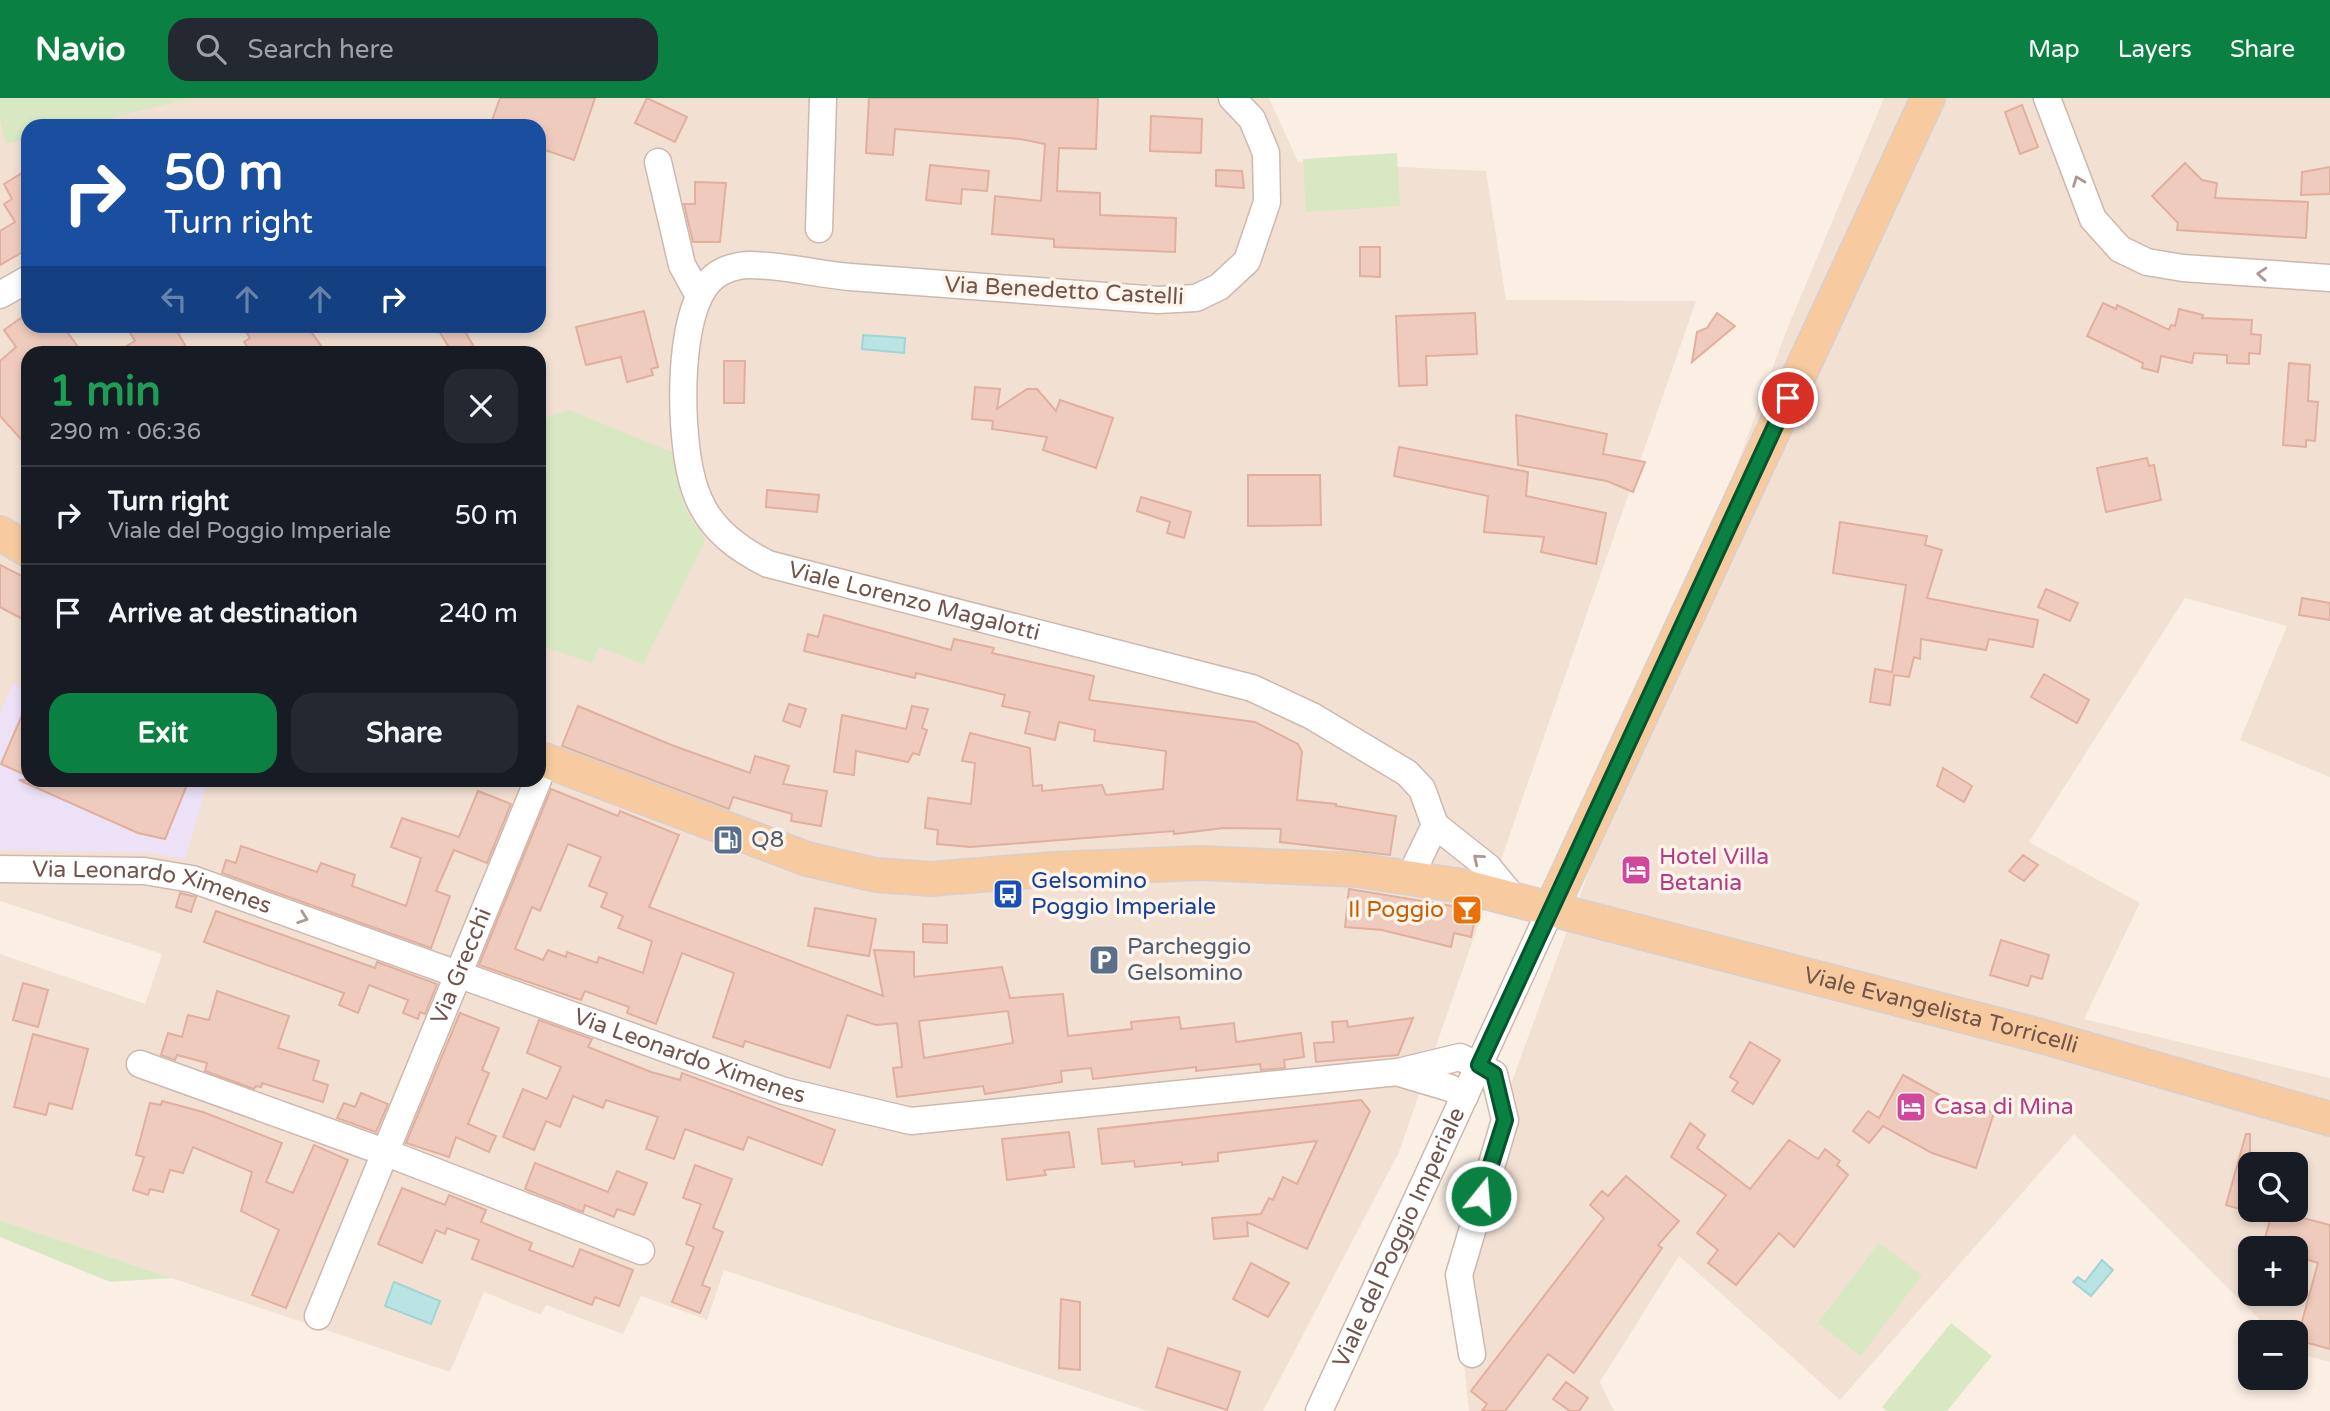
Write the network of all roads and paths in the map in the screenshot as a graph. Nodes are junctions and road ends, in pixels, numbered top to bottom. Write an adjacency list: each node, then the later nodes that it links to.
1 (823, 98): 6 (street)
2 (1232, 98): 7 (street, Via Benedetto Castelli)
3 (1928, 98): 20 (main road, Viale del Poggio Imperiale)
4 (2047, 98): 8 (street, one-way to 4)
5 (658, 162): 11 (street)
6 (819, 229)
7 (817, 274): 11 (street, Viale Lorenzo Magalotti)
8 (2330, 278)
9 (21, 283): 10 (street)
10 (0, 295)
11 (699, 296): 16 (street, Viale Lorenzo Magalotti)
12 (0, 533): 13 (main road)
13 (21, 546)
14 (546, 772): 18 (main road, Viale Evangelista Torricelli)
15 (533, 787): 21 (street, Via Grecchi)
16 (1435, 825): 18 (street); 19 (street, one-way to 16)
17 (0, 869): 21 (street, Via Leonardo Ximenes, one-way to 21)
18 (1410, 877): 19 (main road, Viale Evangelista Torricelli)
19 (1515, 900): 20 (main road, Viale Evangelista Torricelli)
20 (1551, 909): 23 (street, Viale del Poggio Imperiale); 26 (main road, Viale Evangelista Torricelli)
21 (461, 974): 24 (street, Via Leonardo Ximenes); 27 (street, Via Grecchi)
22 (139, 1064): 27 (street)
23 (1479, 1065): 24 (street, Via Leonardo Ximenes); 25 (street, Viale del Poggio Imperiale); 30 (street, Viale del Poggio Imperiale)
24 (1398, 1072): 25 (street, Via Leonardo Ximenes)
25 (1465, 1096): 31 (street, Viale del Poggio Imperiale)
26 (2330, 1119)
27 (387, 1153): 28 (street); 29 (street, Via Grecchi)
28 (641, 1251)
29 (318, 1316)
30 (1472, 1354)
31 (1319, 1411)

